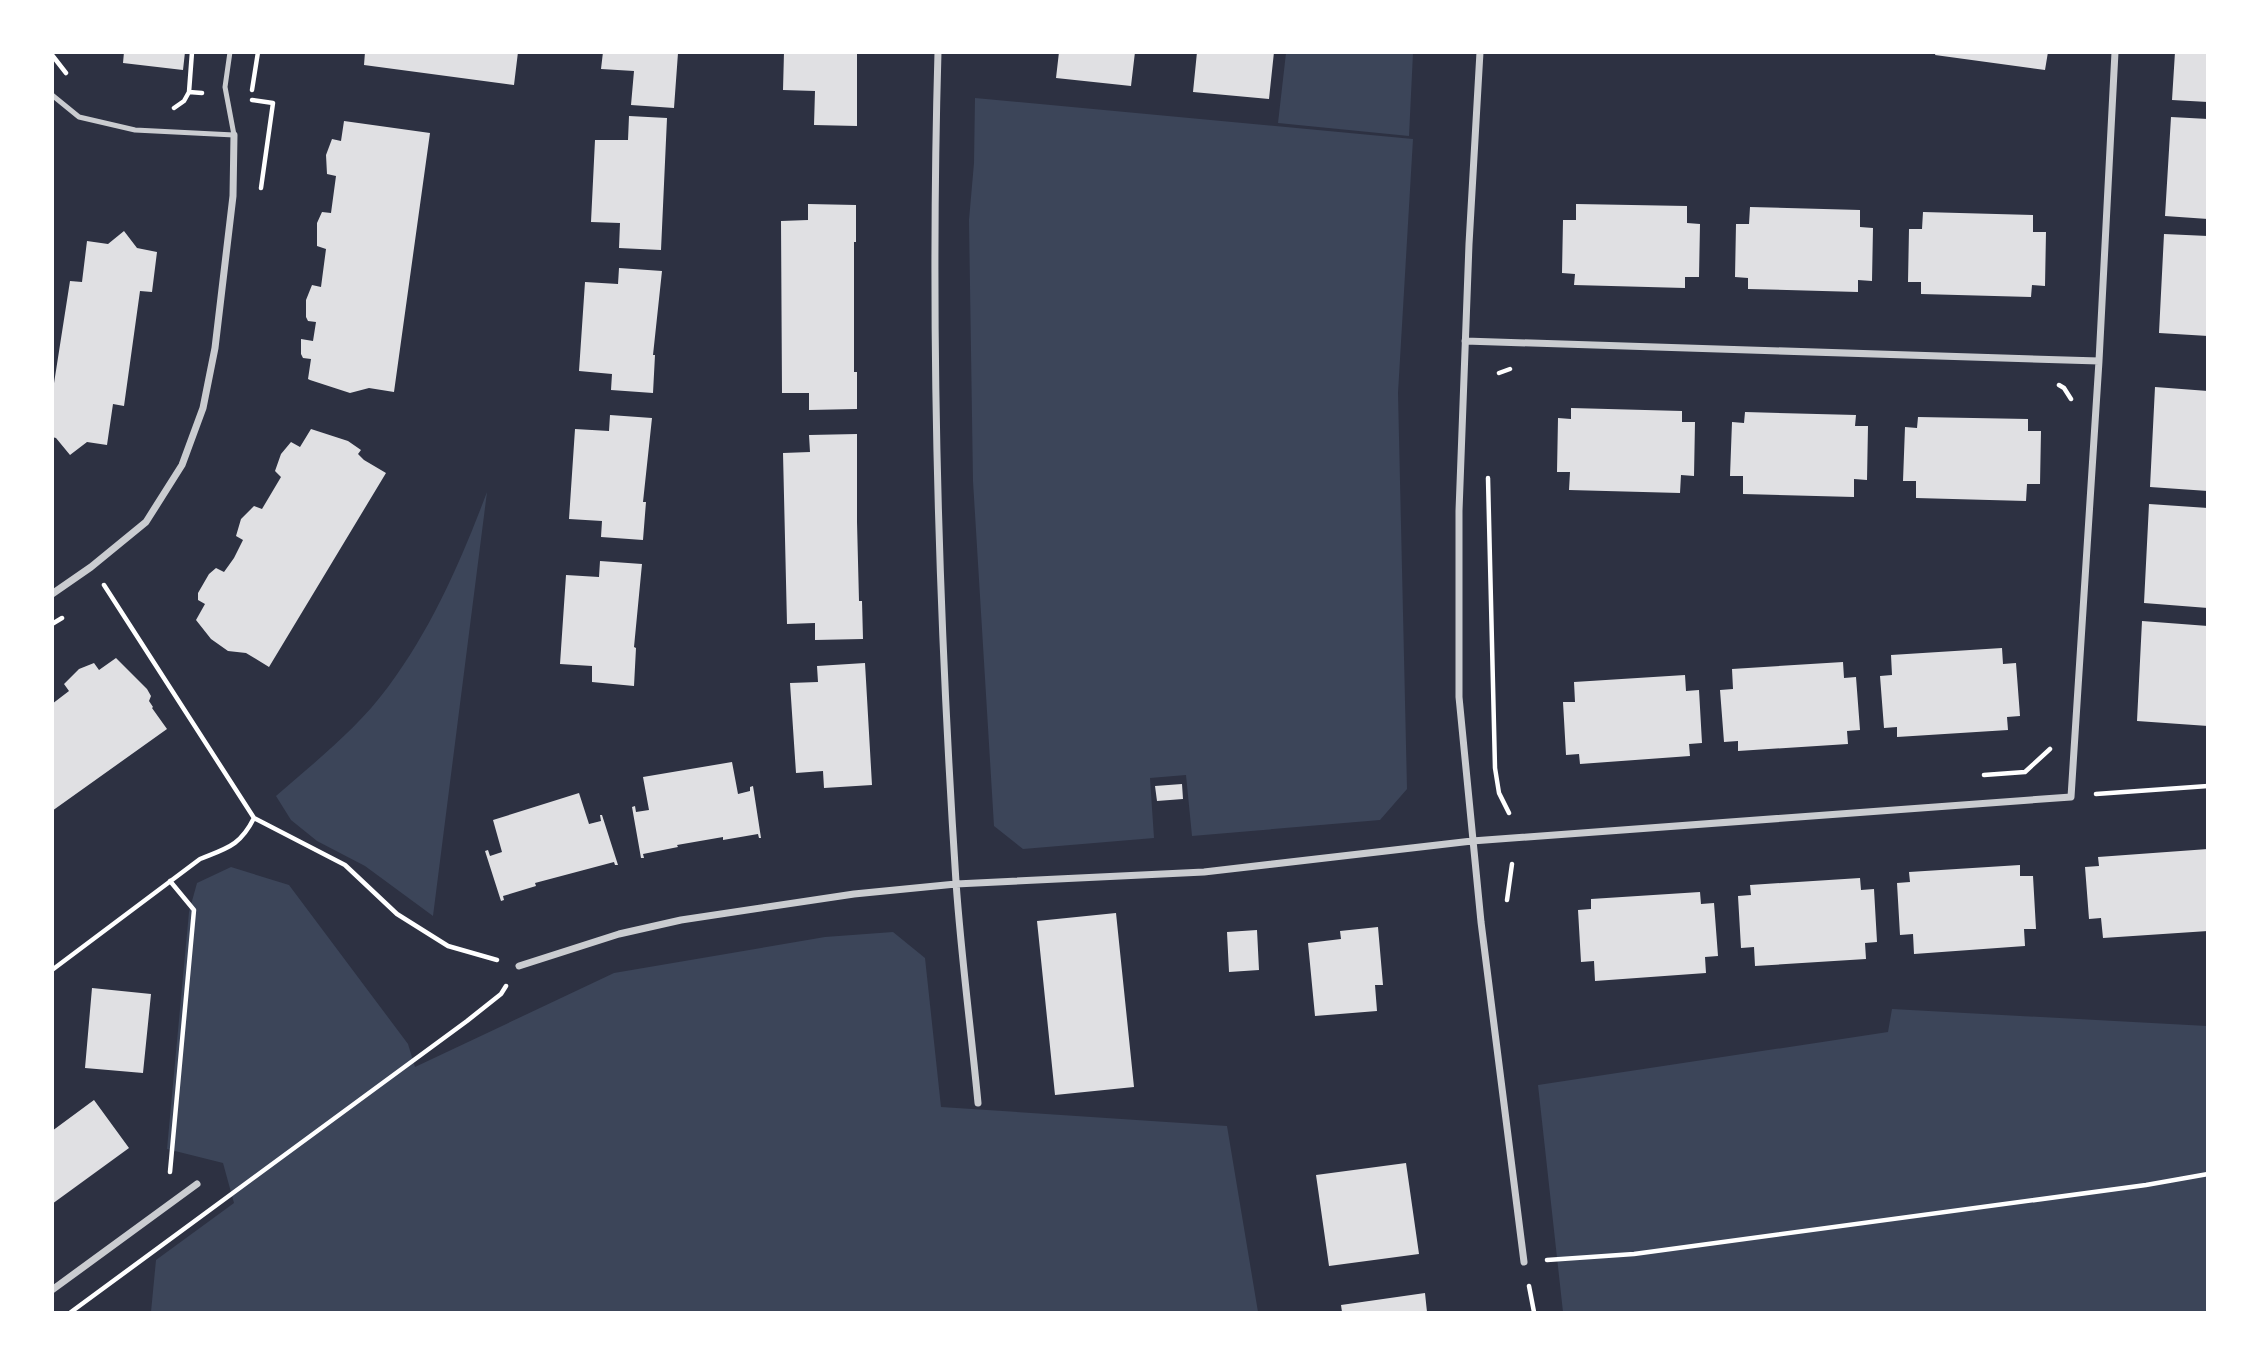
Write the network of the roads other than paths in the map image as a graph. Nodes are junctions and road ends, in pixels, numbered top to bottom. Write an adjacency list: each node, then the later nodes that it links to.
1 (230, 52): 6 (lane)
2 (938, 52): 11 (street)
3 (1480, 52): 7 (street)
4 (2115, 52): 8 (street)
5 (52, 95): 6 (lane)
6 (234, 135): 9 (street)
7 (1465, 341): 8 (street); 10 (street)
8 (2099, 361): 10 (street)
9 (52, 594)
10 (1472, 841): 11 (street); 15 (street)
11 (956, 884): 12 (street); 13 (street)
12 (519, 966)
13 (978, 1102)
14 (197, 1184): 16 (street)
15 (1524, 1262)
16 (52, 1290)

